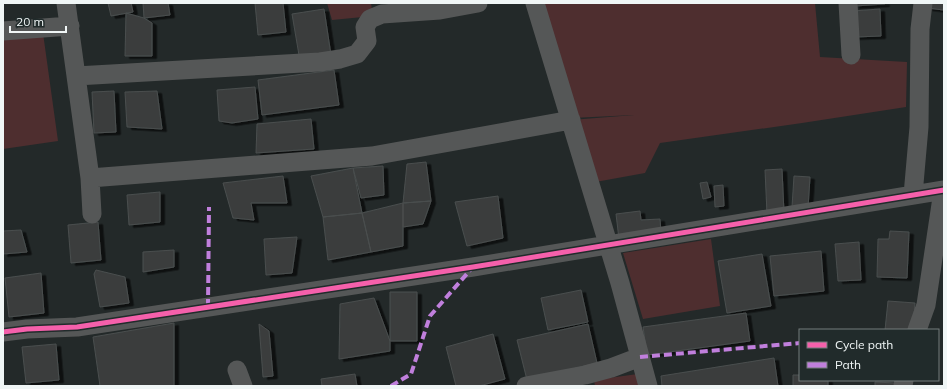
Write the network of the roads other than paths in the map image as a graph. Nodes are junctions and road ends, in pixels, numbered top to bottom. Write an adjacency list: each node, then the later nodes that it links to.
1 (66, 3): 6 (street)
2 (478, 3): 9 (street)
3 (535, 3): 10 (street)
4 (848, 3): 8 (street)
5 (923, 3): 13 (street)
6 (70, 26): 7 (street); 9 (street)
7 (3, 31)
8 (851, 55)
9 (76, 76): 11 (street)
10 (571, 120): 11 (street); 15 (street)
11 (90, 178): 14 (street)
12 (943, 190): 13 (street); 16 (street)
13 (913, 195): 15 (street)
14 (92, 214)
15 (608, 245): 17 (street); 18 (street)
16 (917, 329)
17 (3, 332)
18 (640, 357): 19 (street); 20 (street)
19 (526, 386)
20 (648, 386)

